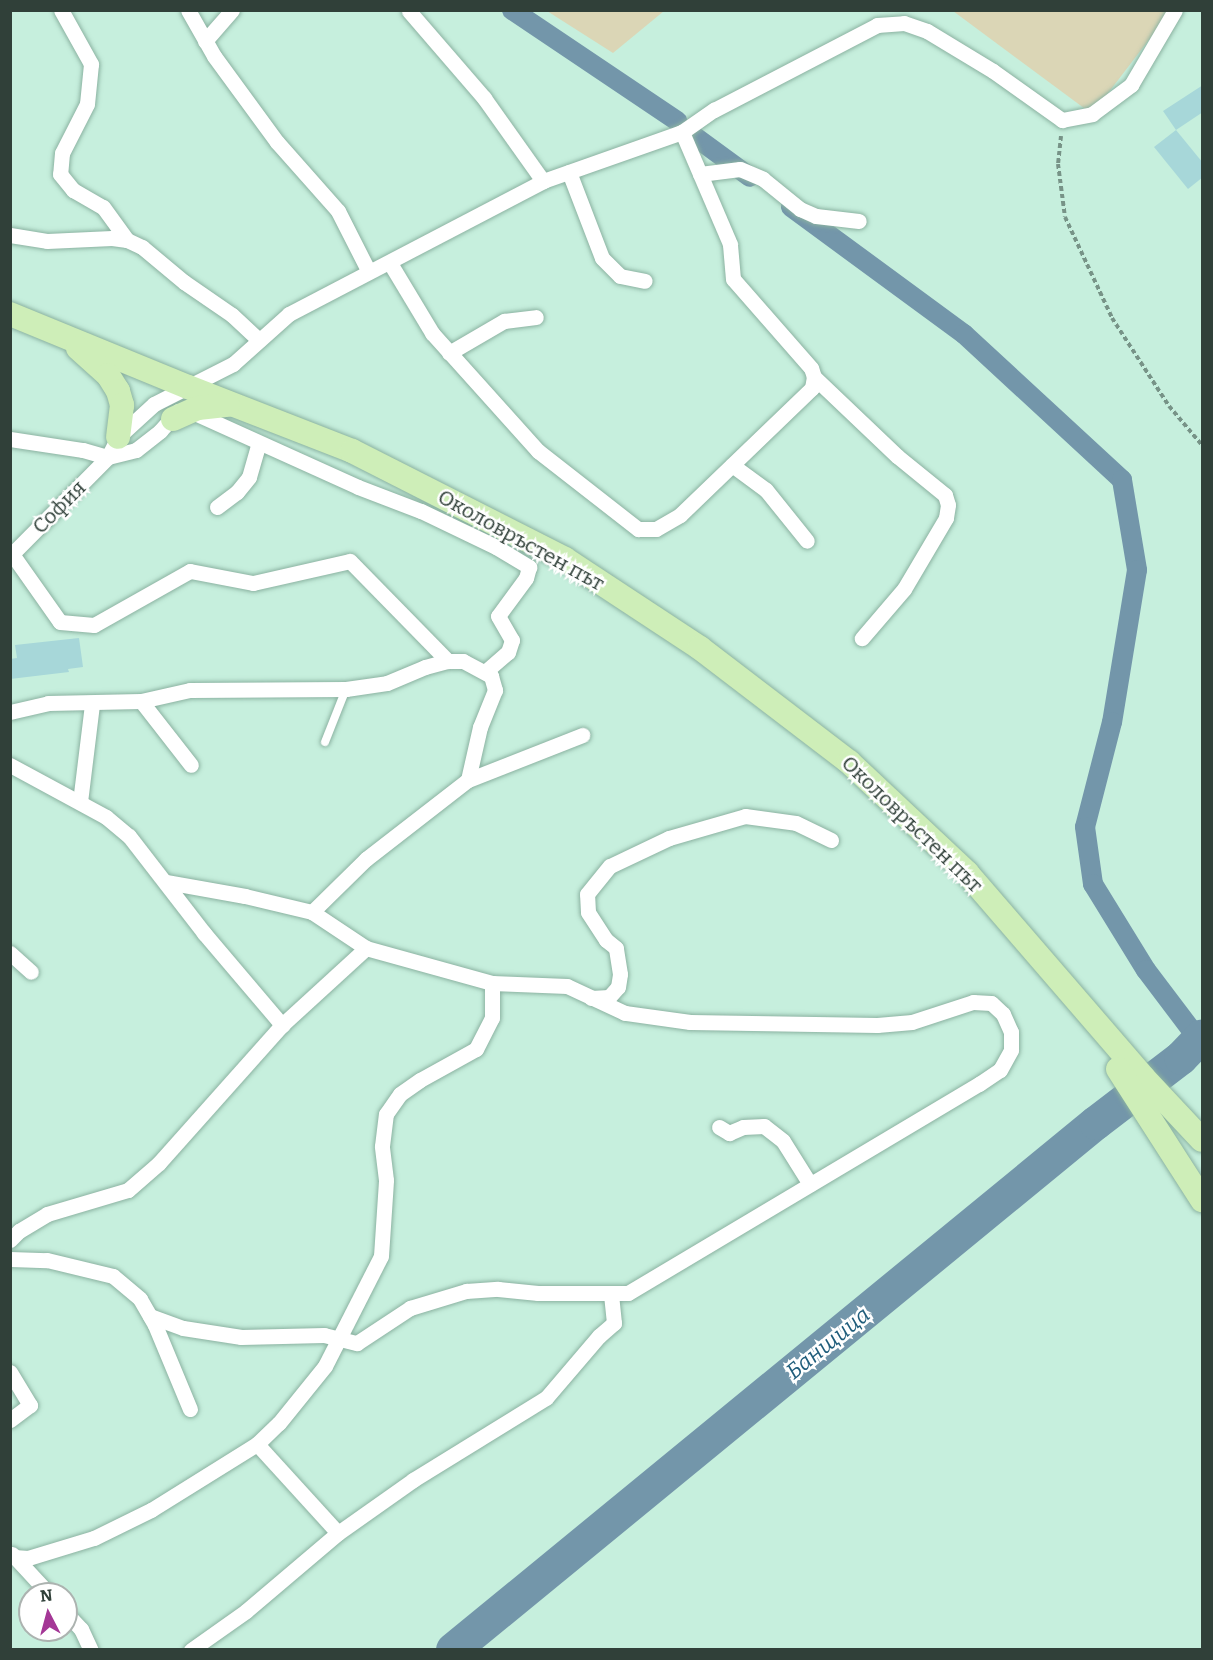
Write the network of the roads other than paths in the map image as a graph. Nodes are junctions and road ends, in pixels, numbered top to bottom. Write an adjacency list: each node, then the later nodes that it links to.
1 (60, 10): 13 (street)
2 (188, 10): 6 (street)
3 (232, 10): 6 (street)
4 (1175, 10): 7 (street)
5 (409, 11): 10 (street)
6 (205, 41): 15 (street)
7 (682, 132): 8 (street); 9 (street)
8 (569, 172): 10 (street); 16 (street)
9 (700, 174): 11 (street); 22 (street)
10 (543, 181): 14 (street)
11 (859, 221)
12 (10, 235): 13 (street)
13 (127, 240): 20 (street)
14 (390, 263): 15 (street); 21 (street)
15 (369, 272): 20 (street)
16 (645, 281)
17 (10, 314): 19 (main road)
18 (536, 317): 21 (street)
19 (65, 337): 23 (main road); 26 (main road)
20 (259, 340): 23 (street)
21 (449, 353): 27 (street)
22 (814, 376): 27 (street); 31 (street)
23 (184, 406): 25 (street); 26 (street); 26 (street, София); 52 (main road, Околовръстен път)
24 (10, 439): 26 (street)
25 (259, 443): 28 (street); 33 (street)
26 (113, 447): 30 (street, София)
27 (732, 465): 29 (street)
28 (217, 507)
29 (807, 541)
30 (11, 555): 32 (street)
31 (862, 638)
32 (448, 661): 33 (street); 34 (street)
33 (485, 672): 42 (street)
34 (346, 689): 35 (street); 39 (lane)
35 (141, 700): 36 (street); 41 (street)
36 (92, 704): 37 (street); 43 (street)
37 (10, 712)
38 (582, 735): 42 (street)
39 (325, 742)
40 (10, 765): 43 (street)
41 (191, 765)
42 (468, 780): 46 (street)
43 (80, 802): 45 (street)
44 (831, 840): 51 (street)
45 (167, 882): 46 (street); 53 (street)
46 (312, 912): 47 (street)
47 (366, 948): 50 (street); 53 (street)
48 (10, 953): 49 (street)
49 (31, 972)
50 (492, 983): 51 (street); 62 (street)
51 (591, 998): 56 (street)
52 (1091, 1022): 55 (main road); 57 (main road)
53 (282, 1025): 58 (street)
54 (718, 1127): 56 (street)
55 (1202, 1140)
56 (810, 1184): 60 (street)
57 (1203, 1200)
58 (10, 1239)
59 (10, 1259): 61 (street)
60 (610, 1294): 62 (street); 67 (street)
61 (150, 1316): 62 (street); 64 (street)
62 (341, 1339): 66 (street)
63 (10, 1372): 65 (street)
64 (190, 1409)
65 (10, 1420)
66 (257, 1444): 67 (street); 68 (street)
67 (338, 1533): 72 (street)
68 (12, 1554): 69 (street)
69 (38, 1582)
70 (78, 1626): 71 (street)
71 (91, 1650)
72 (191, 1650)

